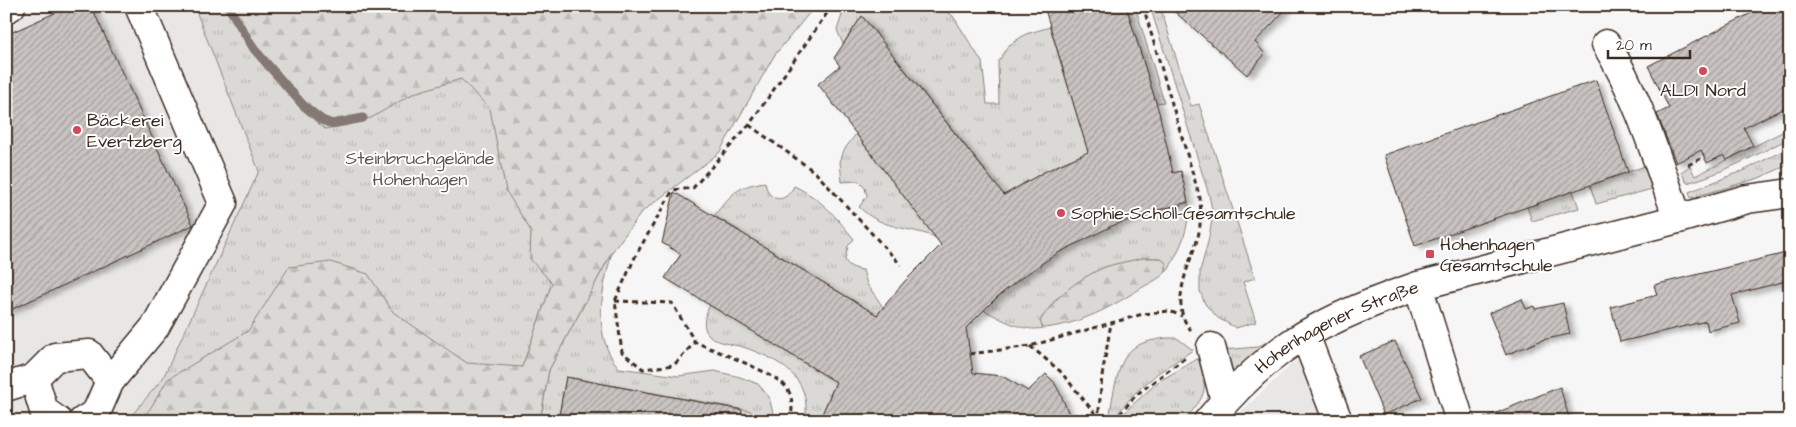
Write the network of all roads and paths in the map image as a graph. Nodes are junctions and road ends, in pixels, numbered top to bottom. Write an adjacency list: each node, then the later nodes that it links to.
1 (11, 6): 5 (street)
2 (139, 6): 23 (street)
3 (832, 6): 7 (path)
4 (1143, 6): 15 (path)
5 (6, 8)
6 (1606, 44): 11 (street)
7 (749, 125): 12 (path); 14 (path)
8 (1790, 174): 10 (street, Hohenhagener Straße)
9 (1790, 193): 10 (street, Hohenhagener Straße)
10 (1747, 198): 11 (street, Hohenhagener Straße)
11 (1678, 219): 13 (street, Hohenhagener Straße)
12 (901, 265)
13 (1418, 286): 17 (street, Hohenhagener Straße); 32 (street)
14 (615, 301): 18 (path); 18 (path)
15 (1183, 316): 16 (path); 20 (path)
16 (1111, 324): 19 (path); 26 (path)
17 (1305, 335): 25 (street, Hohenhagener Straße); 31 (street)
18 (695, 342): 29 (path)
19 (1030, 346): 21 (path); 26 (path)
20 (1211, 347): 25 (street); 30 (path)
21 (970, 354)
22 (34, 378): 23 (street); 24 (street); 27 (street)
23 (110, 381): 28 (street)
24 (6, 387)
25 (1216, 411)
26 (1098, 419)
27 (58, 421)
28 (83, 421)
29 (791, 421)
30 (1114, 421)
31 (1338, 421)
32 (1460, 421)

